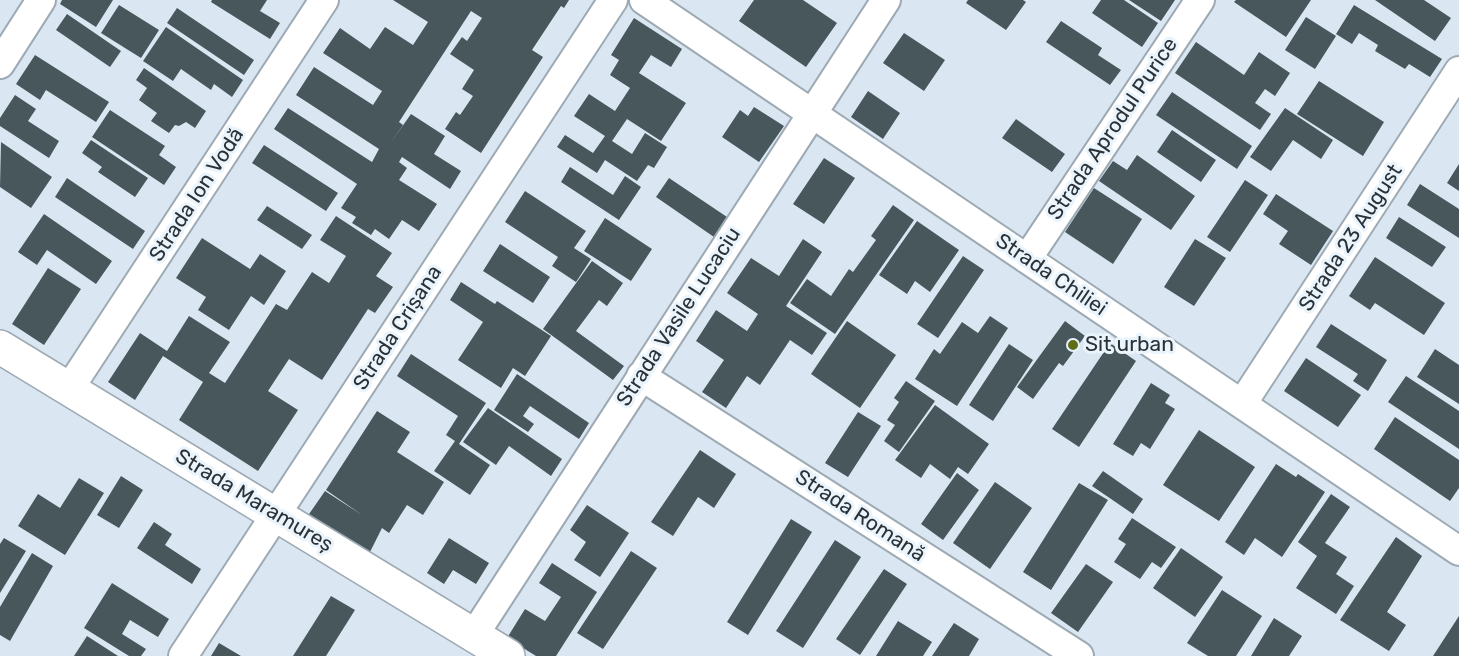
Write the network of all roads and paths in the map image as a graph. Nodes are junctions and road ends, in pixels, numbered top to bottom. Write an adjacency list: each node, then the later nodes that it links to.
1 (41, 0): 7 (street)
2 (323, 0): 13 (street, Strada Ion Vodă)
3 (612, 0): 15 (street, Strada Crișana)
4 (644, 0): 9 (street, Strada Chiliei)
5 (886, 0): 9 (street, Strada Vasile Lucaciu)
6 (1200, 0): 10 (street, Strada Aprodul Purice)
7 (0, 64)
8 (1459, 71): 14 (street, Strada 23 August)
9 (811, 112): 10 (street, Strada Chiliei); 12 (street, Strada Vasile Lucaciu)
10 (1027, 258): 14 (street, Strada Chiliei)
11 (0, 347): 13 (street, Strada Maramureș)
12 (641, 376): 17 (street, Strada Vasile Lucaciu); 20 (street, Strada Romană)
13 (69, 389): 15 (street, Strada Maramureș)
14 (1242, 404): 16 (street, Strada Chiliei)
15 (276, 515): 17 (street, Strada Maramureș); 18 (street, Strada Crișana)
16 (1456, 542)
17 (474, 635): 19 (street, Strada Maramureș)
18 (183, 656)
19 (508, 656)
20 (1079, 656)

